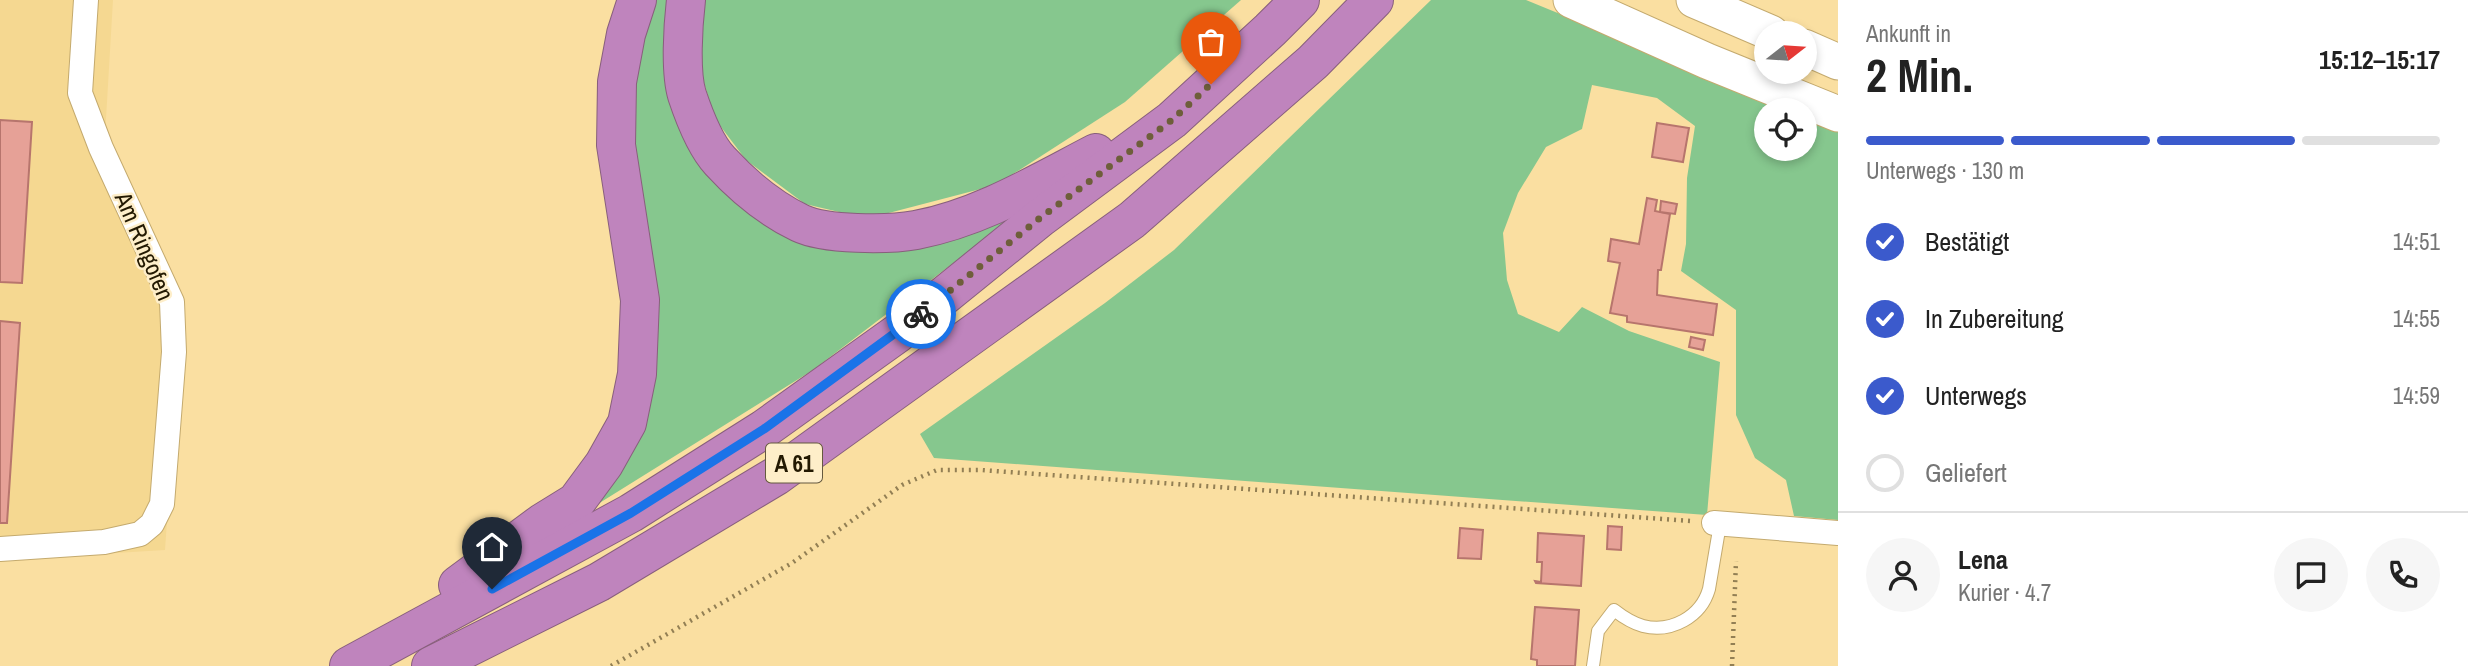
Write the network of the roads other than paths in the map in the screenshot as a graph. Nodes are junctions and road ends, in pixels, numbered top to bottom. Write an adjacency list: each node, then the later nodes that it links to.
1 (86, 0): 15 (street, Am Ringofen)
2 (637, 0): 16 (highway)
3 (686, 0): 12 (highway)
4 (1300, 0): 12 (highway, A 61)
5 (1374, 0): 17 (highway, A 61)
6 (1570, 0): 11 (main road)
7 (1694, 0): 8 (main road)
8 (1754, 26)
9 (1817, 53): 10 (main road)
10 (1838, 62)
11 (1838, 114)
12 (1172, 120): 16 (highway, A 61)
13 (1724, 524): 14 (street); 18 (lane)
14 (1838, 533)
15 (0, 548)
16 (349, 666)
17 (431, 666)
18 (1593, 666)

